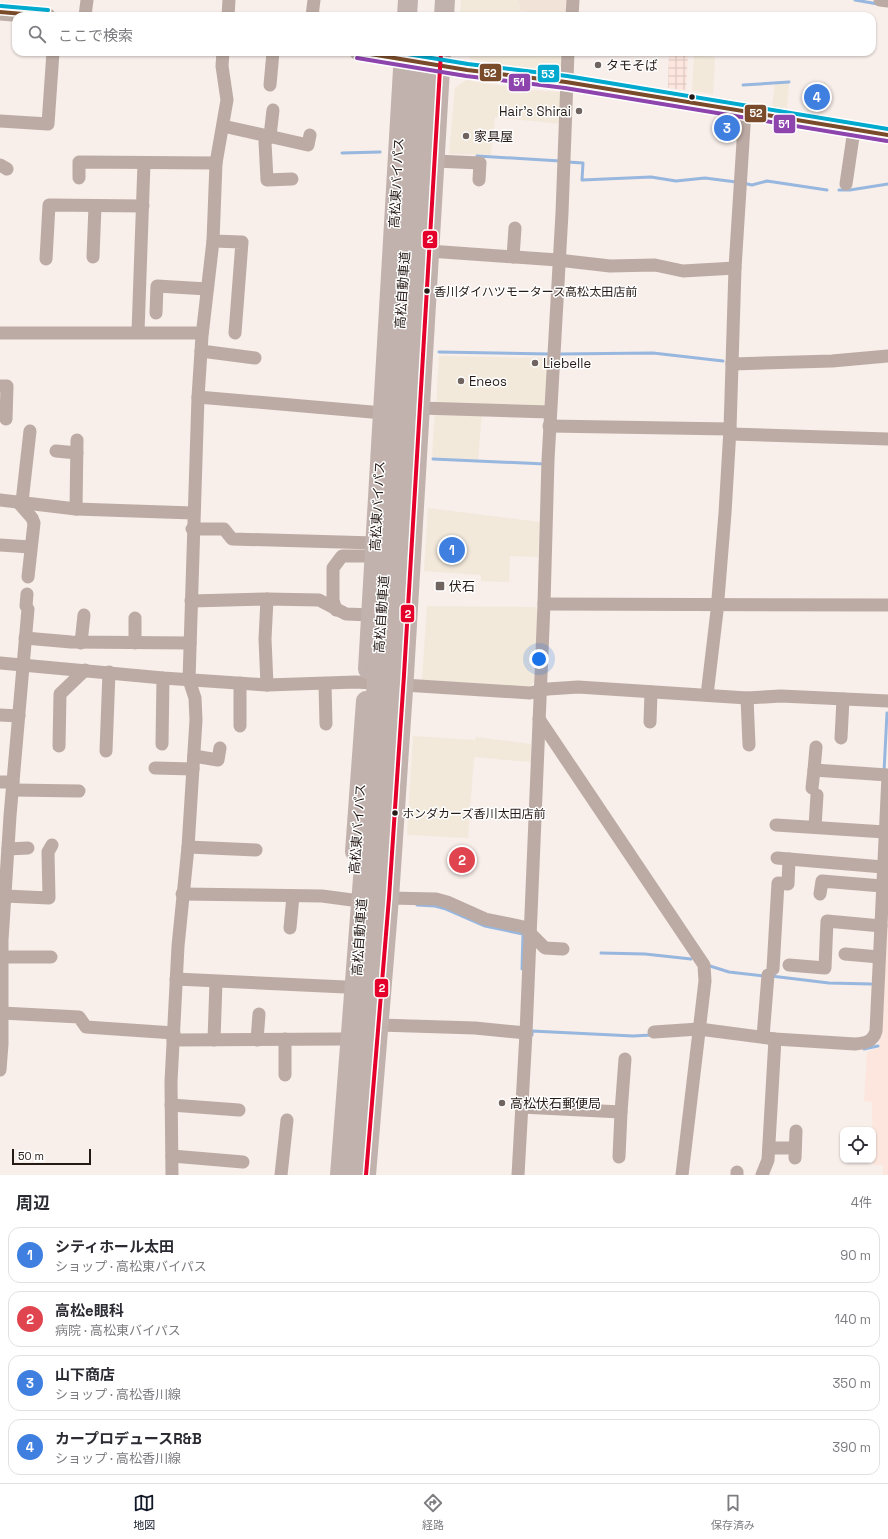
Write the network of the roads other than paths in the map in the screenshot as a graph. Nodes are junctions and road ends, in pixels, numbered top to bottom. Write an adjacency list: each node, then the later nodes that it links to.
1 (87, 0): 12 (street)
2 (229, 0): 13 (street)
3 (314, 0): 14 (street)
4 (408, 0): 15 (highway)
5 (420, 0): 16 (highway)
6 (434, 0): 17 (highway)
7 (445, 0): 18 (highway)
8 (573, 0): 19 (street)
9 (880, 0): 10 (street)
10 (888, 1)
11 (0, 12): 20 (main road)
12 (86, 12)
13 (228, 12)
14 (312, 12)
15 (407, 12)
16 (419, 12)
17 (434, 12)
18 (444, 12)
19 (572, 12)
20 (12, 13)
21 (53, 56): 32 (street)
22 (222, 56): 33 (street)
23 (273, 56): 29 (street)
24 (408, 56): 69 (highway, 高松東バイパス)
25 (408, 56): 195 (highway, 高松自動車道, bridge)
26 (438, 56): 28 (main road); 38 (highway); 196 (highway, 高松自動車道, bridge)
27 (568, 56): 28 (street)
28 (566, 82): 31 (main road); 53 (street)
29 (270, 85)
30 (273, 110): 37 (street)
31 (745, 110): 34 (main road); 54 (street)
32 (0, 121)
33 (223, 126): 37 (street); 40 (street)
34 (854, 130): 36 (main road); 44 (street)
35 (310, 135): 37 (street)
36 (888, 135)
37 (270, 136): 42 (street)
38 (435, 161): 43 (street); 49 (highway)
39 (144, 163): 40 (street); 41 (street); 46 (street)
40 (216, 163): 48 (street)
41 (79, 178)
42 (292, 179)
43 (479, 180)
44 (846, 184)
45 (94, 206): 46 (street); 50 (street); 52 (street)
46 (143, 206): 58 (street)
47 (515, 228): 51 (street)
48 (213, 240): 55 (street); 60 (street)
49 (429, 251): 51 (street); 67 (highway)
50 (93, 257)
51 (513, 257): 53 (street)
52 (46, 259)
53 (558, 260): 54 (street); 68 (street)
54 (735, 268): 64 (street)
55 (207, 288): 56 (street); 59 (street)
56 (156, 313)
57 (0, 332): 58 (street)
58 (138, 332): 59 (street)
59 (202, 333): 61 (street)
60 (235, 333)
61 (201, 350): 63 (street); 66 (street)
62 (888, 356): 64 (street)
63 (255, 358)
64 (732, 364): 73 (street)
65 (0, 386): 70 (street)
66 (198, 397): 69 (street); 79 (street)
67 (420, 408): 68 (street); 109 (highway)
68 (550, 412): 71 (street)
69 (383, 413): 83 (highway, 高松東バイパス)
70 (6, 419)
71 (549, 426): 73 (street); 88 (street)
72 (30, 432): 77 (street)
73 (730, 432): 74 (street); 89 (street)
74 (888, 439)
75 (56, 451): 78 (street)
76 (0, 500): 77 (street)
77 (20, 502): 78 (street); 82 (street)
78 (76, 509): 79 (street)
79 (192, 513): 80 (street)
80 (192, 529): 83 (street); 87 (street)
81 (0, 545): 82 (street)
82 (30, 547): 84 (street)
83 (375, 549): 91 (street); 93 (highway, 高松東バイパス)
84 (28, 577)
85 (27, 594): 95 (street)
86 (267, 599): 87 (street); 91 (street); 108 (street)
87 (191, 601): 98 (street)
88 (544, 604): 89 (street); 110 (street)
89 (717, 604): 90 (street); 112 (street)
90 (888, 605)
91 (336, 610): 93 (street)
92 (84, 614): 96 (street)
93 (371, 615): 106 (highway, 高松東バイパス)
94 (135, 618): 97 (street)
95 (25, 638): 96 (street); 100 (street)
96 (81, 643): 97 (street)
97 (135, 643): 98 (street)
98 (190, 643): 104 (street)
99 (0, 663): 100 (street)
100 (23, 665): 101 (street); 117 (street)
101 (85, 670): 102 (street); 125 (street)
102 (109, 672): 103 (street); 128 (street)
103 (163, 678): 104 (street); 123 (street)
104 (188, 680): 105 (street); 129 (street)
105 (240, 683): 108 (street); 121 (street)
106 (367, 683): 107 (street); 109 (street); 154 (highway, 高松東バイパス)
107 (325, 684): 108 (street); 120 (street)
108 (267, 685)
109 (404, 686): 110 (street); 153 (highway)
110 (540, 692): 111 (street); 118 (street)
111 (651, 692): 112 (street); 119 (street)
112 (707, 696): 113 (street)
113 (747, 698): 114 (street); 124 (street)
114 (843, 699): 115 (street); 122 (street)
115 (888, 701)
116 (0, 715): 117 (street)
117 (19, 716): 135 (street)
118 (539, 719): 157 (street); 170 (street)
119 (650, 722)
120 (326, 724)
121 (240, 726)
122 (841, 738)
123 (158, 739)
124 (749, 745)
125 (59, 746)
126 (816, 747): 132 (street)
127 (220, 748): 129 (street)
128 (106, 750)
129 (194, 756): 131 (street)
130 (155, 768): 131 (street)
131 (193, 769): 143 (street)
132 (814, 770): 133 (street); 140 (street)
133 (888, 775): 138 (street)
134 (0, 782): 135 (street)
135 (13, 786): 136 (street); 137 (street)
136 (79, 791)
137 (5, 812): 145 (street)
138 (887, 814): 141 (street)
139 (776, 825): 140 (street)
140 (815, 827): 141 (street)
141 (885, 832): 147 (street)
142 (52, 845): 151 (street)
143 (188, 847): 146 (street); 149 (street)
144 (28, 848): 145 (street)
145 (8, 849): 151 (street)
146 (256, 850)
147 (883, 867): 148 (street); 174 (street)
148 (882, 886): 150 (street); 155 (street)
149 (182, 894): 152 (street); 164 (street)
150 (820, 894)
151 (5, 896): 160 (street)
152 (293, 896): 154 (street); 156 (street)
153 (389, 898): 157 (street); 169 (highway)
154 (352, 900): 166 (highway, 高松東バイパス)
155 (883, 922): 162 (street); 163 (street)
156 (290, 928)
157 (530, 931): 158 (street); 172 (street)
158 (563, 949)
159 (845, 954): 162 (street)
160 (2, 957): 161 (street); 167 (street)
161 (51, 957)
162 (879, 957): 174 (street)
163 (789, 965)
164 (176, 979): 165 (street); 173 (street)
165 (216, 982): 166 (street); 176 (street)
166 (345, 987): 175 (highway, 高松東バイパス)
167 (2, 1008): 173 (street); 180 (street)
168 (259, 1014): 177 (street)
169 (379, 1025): 172 (street); 197 (highway)
170 (699, 1029): 171 (street); 174 (street); 199 (street)
171 (654, 1032)
172 (526, 1033): 183 (street)
173 (173, 1036): 176 (street); 182 (street)
174 (769, 1038): 188 (street)
175 (341, 1039): 178 (street); 194 (highway, 高松東バイパス)
176 (214, 1040): 177 (street)
177 (257, 1040): 178 (street)
178 (285, 1040): 181 (street)
179 (625, 1059): 185 (street)
180 (0, 1070)
181 (285, 1075)
182 (171, 1105): 184 (street); 189 (street)
183 (521, 1107): 185 (street); 198 (street)
184 (239, 1110)
185 (621, 1112): 190 (street)
186 (287, 1120): 193 (street)
187 (796, 1131): 188 (street)
188 (769, 1148): 200 (street)
189 (172, 1156): 191 (street); 192 (street)
190 (619, 1157)
191 (243, 1162)
192 (172, 1175)
193 (281, 1175)
194 (331, 1175)
195 (340, 1175)
196 (356, 1175)
197 (366, 1175)
198 (518, 1175)
199 (682, 1175)
200 (762, 1175)

